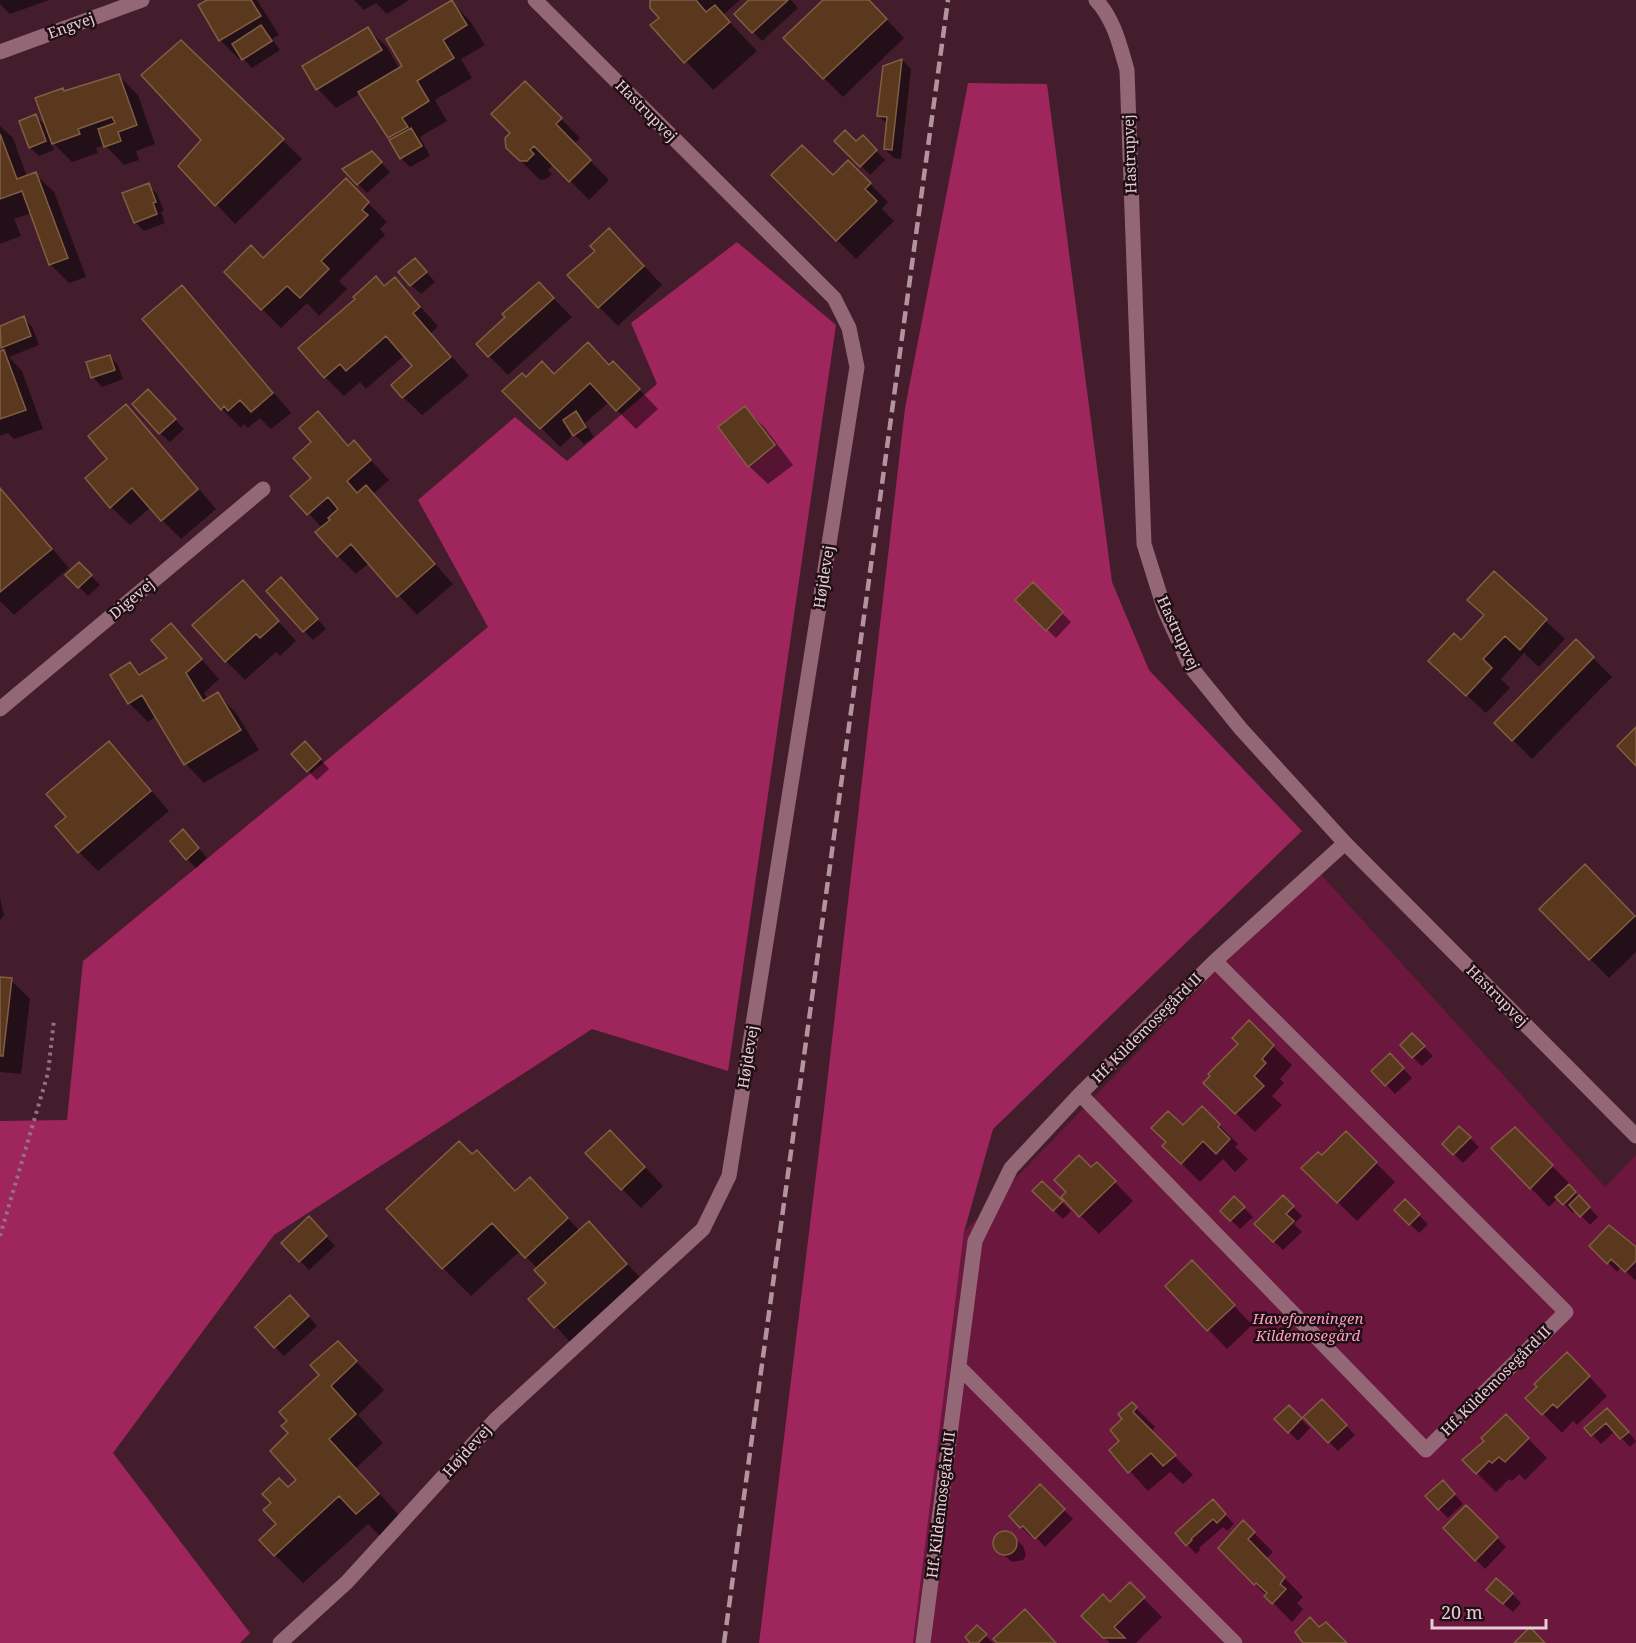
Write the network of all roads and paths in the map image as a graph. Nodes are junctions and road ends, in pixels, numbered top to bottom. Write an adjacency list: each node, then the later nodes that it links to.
1 (142, 0): 4 (street, Engvej)
2 (535, 0): 5 (street, Hastrupvej)
3 (1096, 0): 8 (street, Hastrupvej)
4 (0, 52)
5 (834, 298): 15 (street, Højdevej)
6 (263, 489): 7 (street, Digevej)
7 (0, 709)
8 (1345, 843): 9 (street, Hf. Kildemosegård II); 12 (street, Hastrupvej)
9 (1215, 961): 11 (street, Hf. Kildemosegård II); 11 (street, Hf. Kildemosegård II)
10 (54, 1020): 13 (path)
11 (1080, 1094): 14 (street, Hf. Kildemosegård II)
12 (1636, 1136)
13 (0, 1236)
14 (958, 1367): 16 (street, Hf. Kildemosegård II); 17 (street)
15 (280, 1643)
16 (923, 1643)
17 (1235, 1643)

